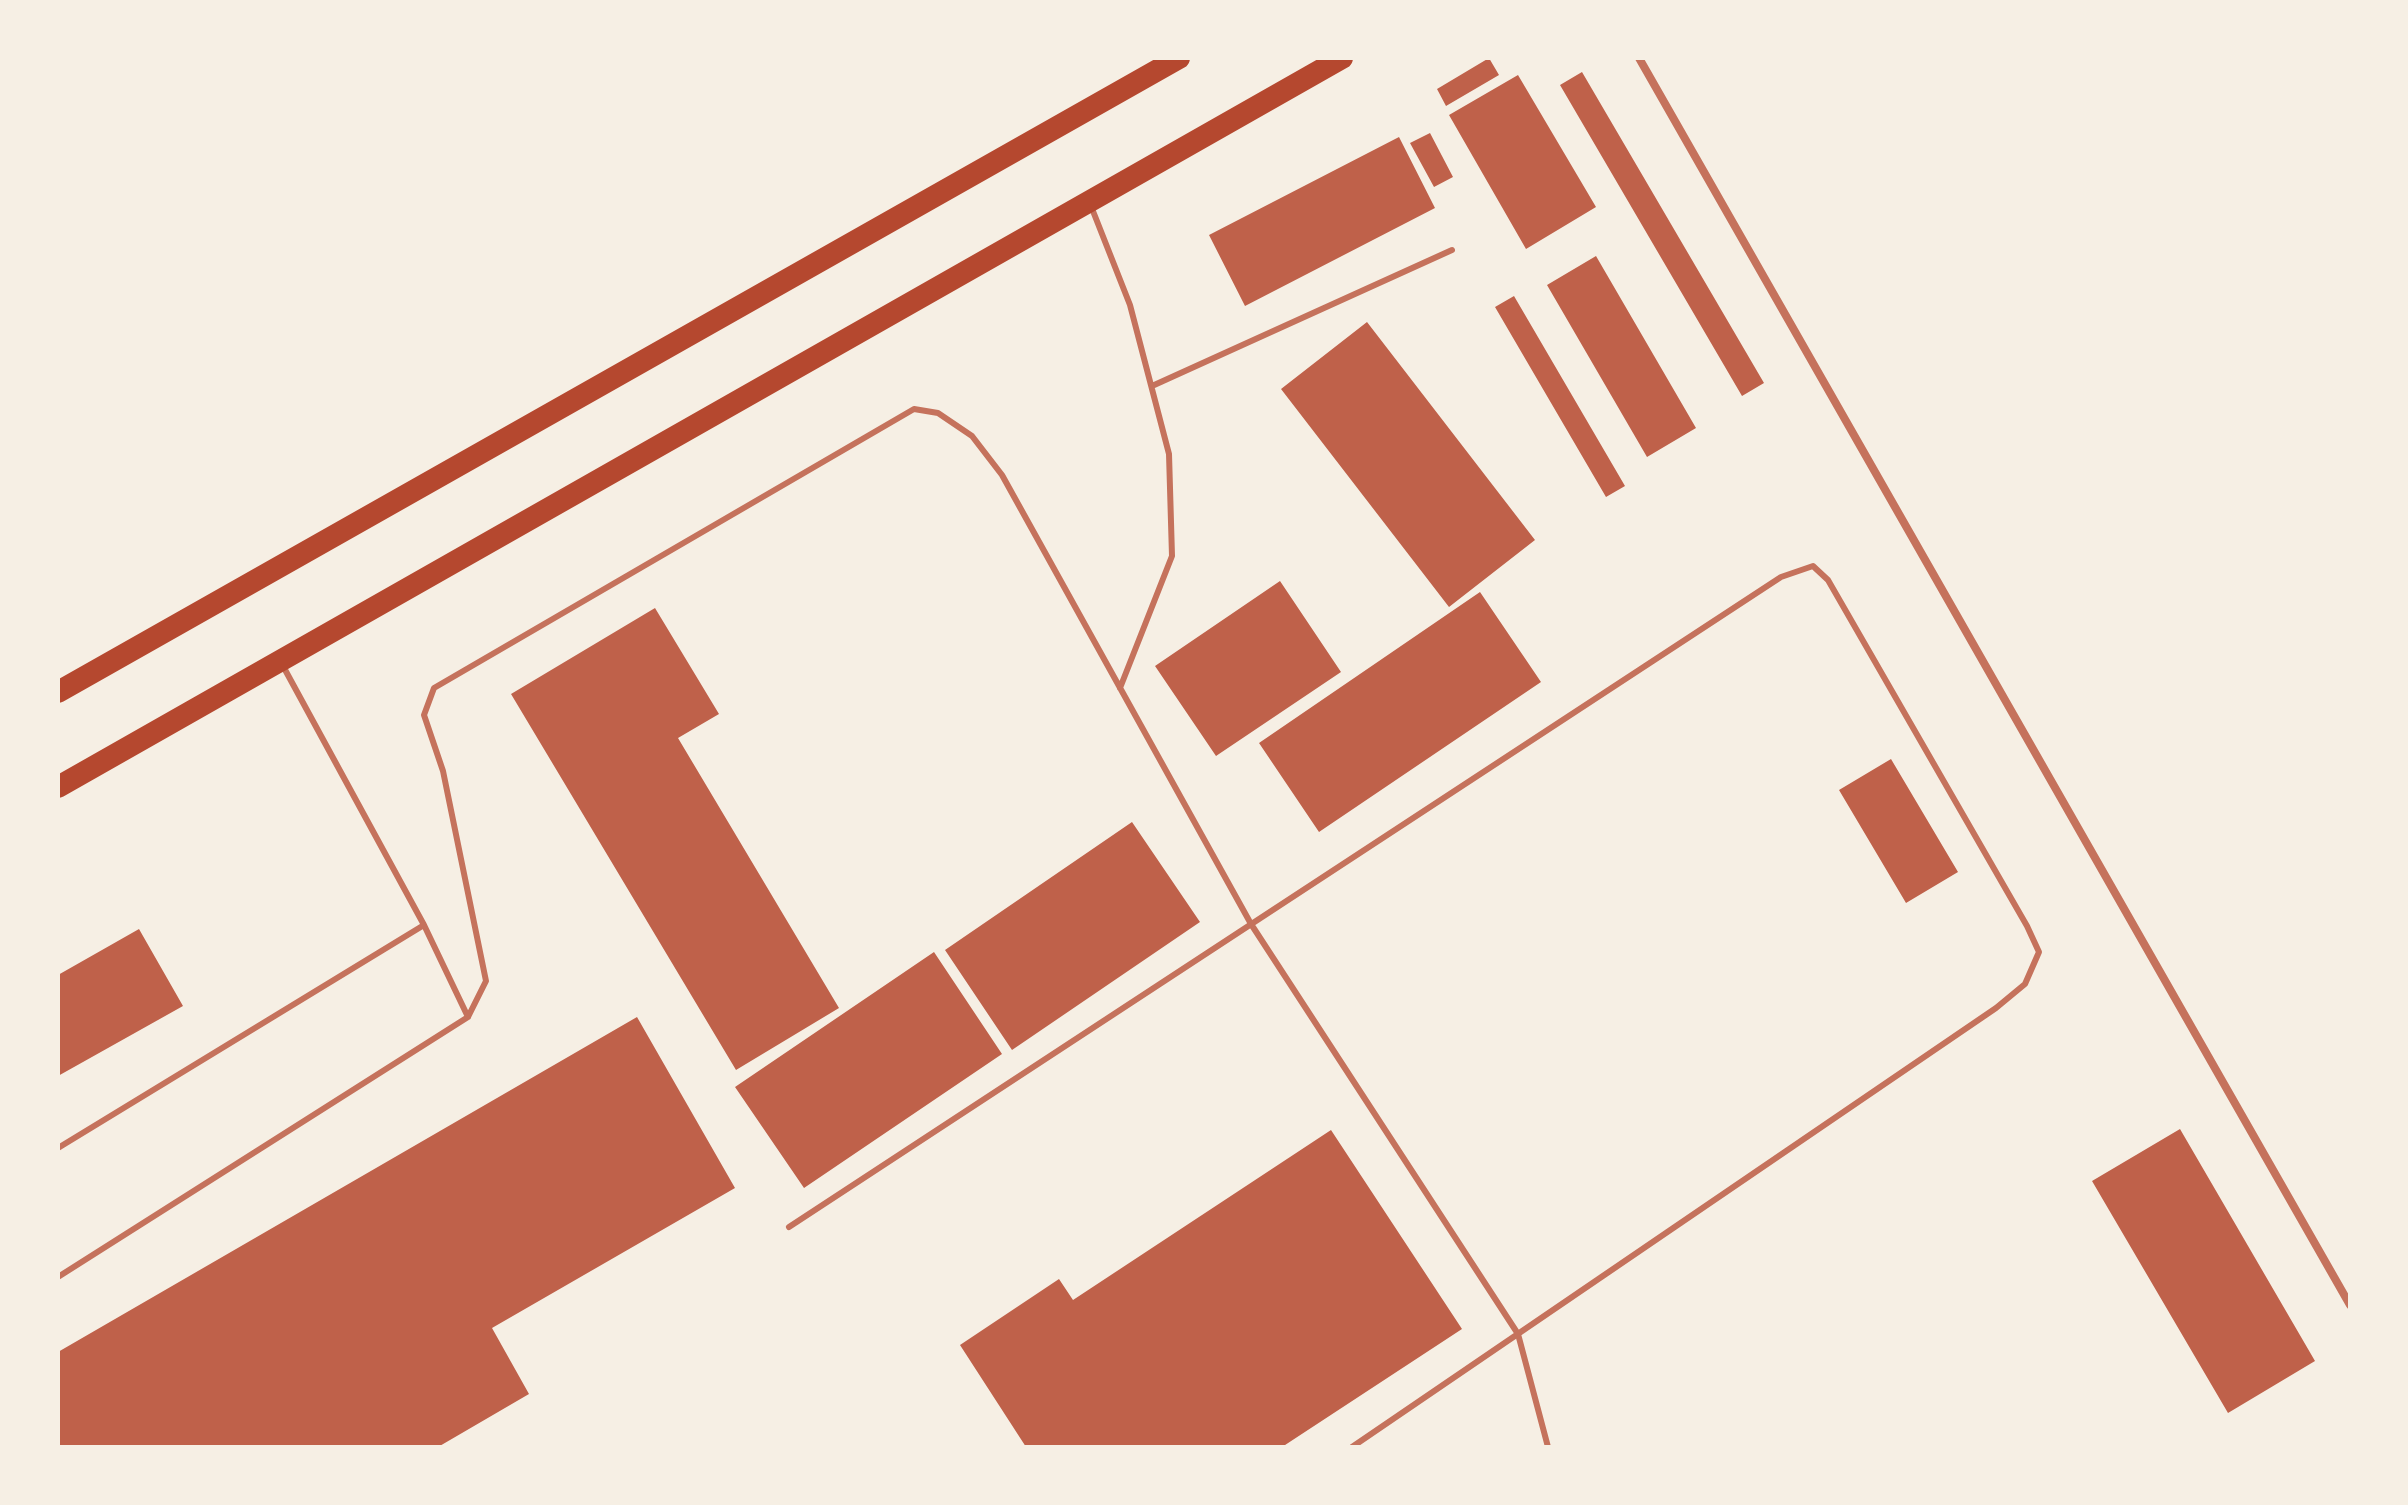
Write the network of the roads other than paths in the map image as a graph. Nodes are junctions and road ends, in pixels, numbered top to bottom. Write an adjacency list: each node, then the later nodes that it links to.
1 (1179, 58): 9 (highway)
2 (1342, 58): 4 (highway)
3 (1639, 58): 17 (street)
4 (1089, 201): 6 (lane); 7 (highway)
5 (1452, 250): 6 (lane)
6 (1152, 386): 8 (lane)
7 (279, 660): 10 (highway); 12 (lane)
8 (1120, 688): 11 (lane); 13 (lane)
9 (58, 692)
10 (58, 787)
11 (1251, 924): 15 (lane); 18 (lane); 18 (lane)
12 (424, 925): 13 (lane); 14 (lane)
13 (468, 1017): 16 (lane)
14 (58, 1148)
15 (789, 1227)
16 (58, 1277)
17 (2350, 1305)
18 (1518, 1334): 19 (lane); 20 (lane)
19 (1352, 1447)
20 (1548, 1447)

